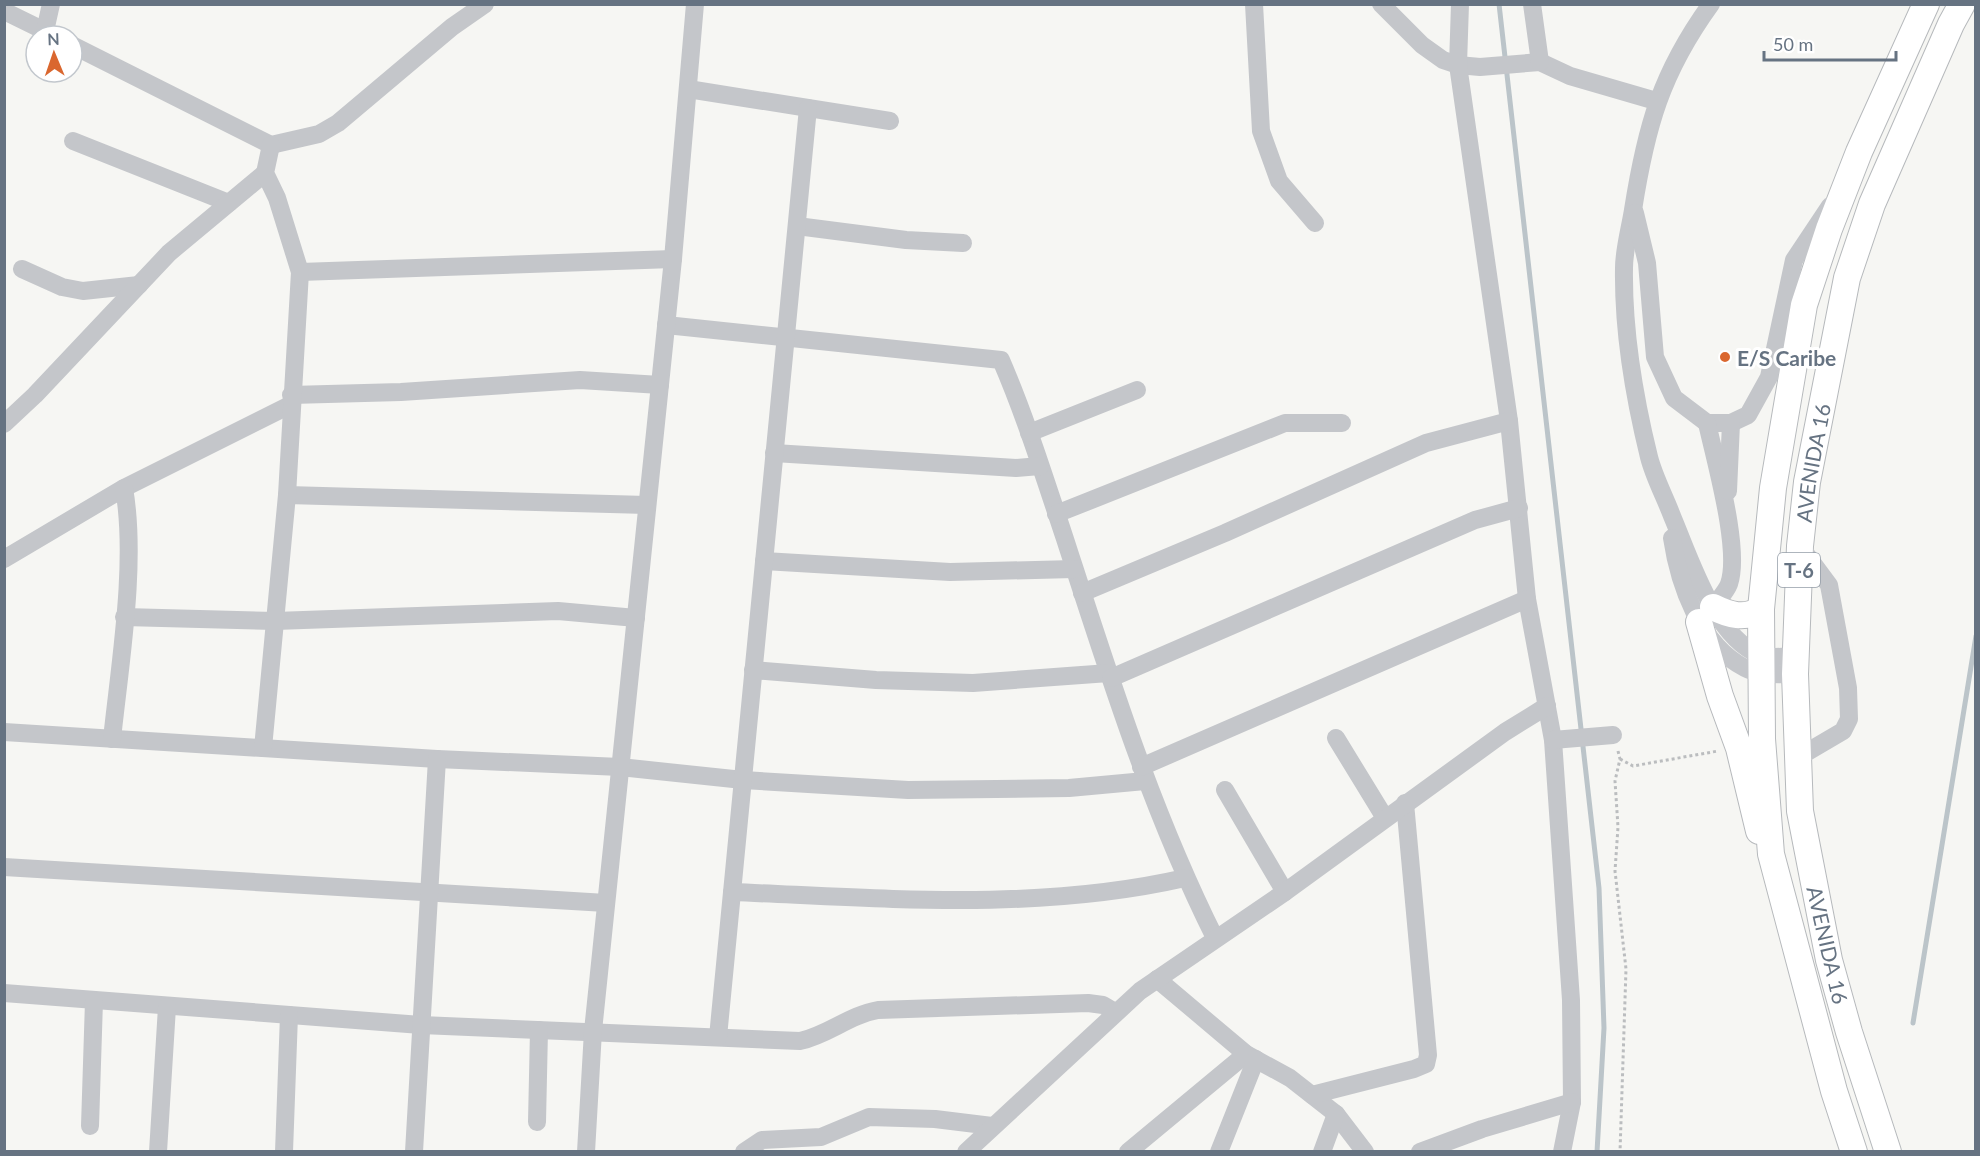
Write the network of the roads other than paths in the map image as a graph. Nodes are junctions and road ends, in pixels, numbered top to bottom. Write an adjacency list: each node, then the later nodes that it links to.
1 (51, 4): 13 (street)
2 (485, 4): 22 (street)
3 (695, 4): 17 (street)
4 (1254, 4): 27 (street)
5 (1381, 4): 16 (street)
6 (1460, 4): 16 (street)
7 (1532, 4): 15 (street)
8 (1711, 4): 18 (street)
9 (1926, 4): 24 (highway, AVENIDA 16 / T-6)
10 (1962, 4): 53 (highway, AVENIDA 16 / T-6)
11 (4, 11): 12 (street)
12 (31, 24)
13 (50, 24)
14 (84, 51): 22 (street)
15 (1533, 63): 16 (street); 18 (street)
16 (1458, 65): 39 (street)
17 (688, 89): 19 (street); 30 (street)
18 (1656, 101): 26 (street)
19 (808, 108): 20 (street); 28 (street)
20 (890, 121)
21 (73, 141): 25 (street)
22 (272, 145): 23 (street)
23 (265, 173): 25 (street); 32 (street)
24 (1851, 173): 43 (street); 59 (highway, AVENIDA 16 / T-6)
25 (229, 203): 33 (street)
26 (1633, 206): 42 (street); 60 (street)
27 (1315, 223)
28 (796, 226): 29 (street); 35 (street)
29 (963, 243)
30 (673, 259): 32 (street); 34 (street)
31 (22, 269): 33 (street)
32 (300, 272): 38 (street)
33 (139, 285): 40 (street)
34 (666, 325): 35 (street); 36 (street)
35 (786, 338): 44 (street); 45 (street)
36 (660, 385): 38 (street); 49 (street)
37 (1137, 390): 44 (street)
38 (290, 400): 47 (street); 48 (street)
39 (1509, 421): 50 (street); 57 (street)
40 (4, 423)
41 (1342, 423): 51 (street)
42 (1707, 423): 43 (street); 52 (street)
43 (1731, 423): 52 (street)
44 (1029, 433): 46 (street)
45 (774, 453): 46 (street); 55 (street)
46 (1040, 466): 51 (street)
47 (124, 488): 54 (street); 61 (street)
48 (287, 495): 49 (street); 63 (street)
49 (647, 505): 62 (street)
50 (1519, 508): 58 (street); 67 (street)
51 (1056, 514): 56 (street)
52 (1727, 517): 60 (street)
53 (1800, 546): 65 (highway, AVENIDA 16 / T-6); 75 (street)
54 (4, 559)
55 (764, 561): 56 (street); 66 (street)
56 (1074, 569): 57 (street)
57 (1082, 593): 67 (street)
58 (1527, 599): 68 (street); 78 (street)
59 (1761, 609): 60 (highway); 64 (highway, AVENIDA 16 / T-6)
60 (1706, 614): 64 (street); 83 (highway, T-6)
61 (124, 617): 63 (street); 72 (street)
62 (636, 618): 63 (street); 77 (street)
63 (275, 621): 74 (street)
64 (1761, 665): 65 (street); 83 (highway, AVENIDA 16 / T-6)
65 (1796, 665): 75 (highway, AVENIDA 16 / T-6)
66 (753, 670): 67 (street); 79 (street)
67 (1110, 675): 78 (street)
68 (1547, 706): 73 (street); 81 (street)
69 (4, 732): 72 (street)
70 (1613, 735): 73 (street)
71 (1336, 738): 82 (street)
72 (112, 739): 74 (street)
73 (1553, 740): 103 (street)
74 (263, 748): 76 (street)
75 (1797, 758): 121 (highway, AVENIDA 16 / T-6)
76 (437, 759): 77 (street); 86 (street)
77 (621, 767): 79 (street); 89 (street)
78 (1143, 774): 79 (street); 85 (street)
79 (743, 780): 87 (street)
80 (1225, 789): 88 (street)
81 (1405, 803): 82 (street); 102 (street)
82 (1385, 818): 88 (street)
83 (1771, 854): 120 (highway, AVENIDA 16 / T-6)
84 (4, 867): 86 (street)
85 (1185, 878): 87 (street); 90 (street)
86 (429, 891): 89 (street); 97 (street)
87 (732, 892): 100 (street)
88 (1286, 892): 90 (street)
89 (606, 903): 99 (street)
90 (1215, 938): 91 (street)
91 (1157, 979): 95 (street); 101 (street)
92 (4, 993): 93 (street)
93 (94, 1001): 94 (street); 106 (street)
94 (167, 1007): 96 (street); 108 (street)
95 (1115, 1012): 100 (street); 107 (street)
96 (290, 1015): 97 (street); 109 (street)
97 (421, 1025): 98 (street); 110 (street)
98 (539, 1029): 99 (street); 105 (street)
99 (593, 1031): 100 (street); 111 (street)
100 (718, 1037)
101 (1251, 1057): 102 (street); 114 (street); 115 (street)
102 (1312, 1095): 104 (street)
103 (1572, 1102): 118 (street); 119 (street)
104 (1336, 1114): 116 (street); 117 (street)
105 (537, 1122)
106 (90, 1126)
107 (992, 1126): 112 (street); 113 (street)
108 (158, 1152)
109 (285, 1152)
110 (414, 1152)
111 (586, 1152)
112 (744, 1152)
113 (966, 1152)
114 (1128, 1152)
115 (1219, 1152)
116 (1322, 1152)
117 (1365, 1152)
118 (1420, 1152)
119 (1562, 1152)
120 (1854, 1152)
121 (1888, 1152)

